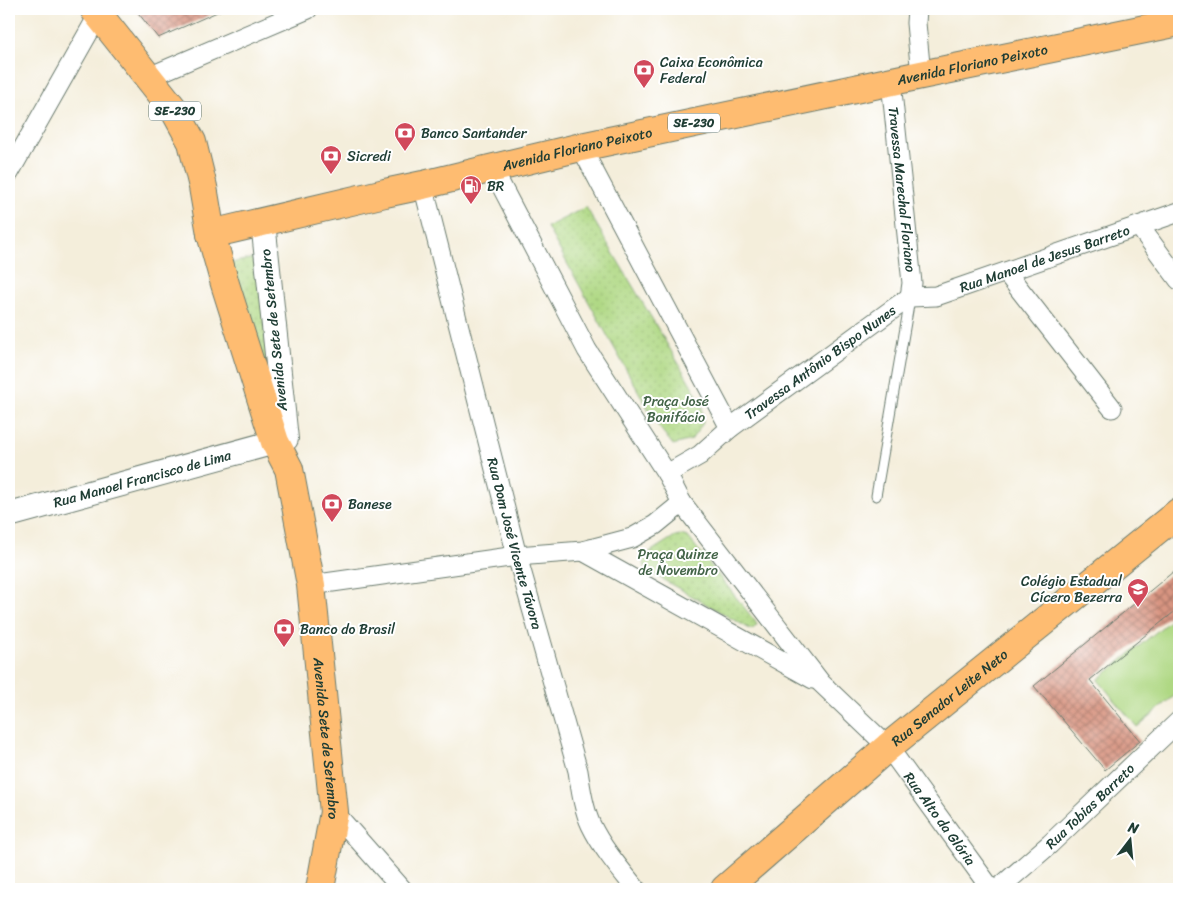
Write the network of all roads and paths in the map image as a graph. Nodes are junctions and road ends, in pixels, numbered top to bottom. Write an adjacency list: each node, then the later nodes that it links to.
1 (308, 9): 6 (street)
2 (917, 9): 5 (street)
3 (97, 12): 6 (main road, SE-230); 10 (street)
4 (1179, 22): 5 (main road, Avenida Floriano Peixoto / SE-230)
5 (921, 75): 7 (main road, Avenida Floriano Peixoto / SE-230)
6 (150, 77): 15 (main road, SE-230)
7 (891, 82): 8 (main road, Avenida Floriano Peixoto / SE-230); 18 (street, Travessa Marechal Floriano)
8 (581, 147): 9 (main road, Avenida Floriano Peixoto / SE-230); 20 (street)
9 (492, 168): 11 (main road, Avenida Floriano Peixoto / SE-230); 22 (street)
10 (9, 173)
11 (423, 185): 13 (main road, Avenida Floriano Peixoto / SE-230); 28 (street, Rua Dom José Vicente Távora)
12 (1179, 212): 14 (street, Rua Manoel de Jesus Barreto)
13 (263, 222): 15 (main road, Avenida Floriano Peixoto / SE-230); 21 (street, Avenida Sete de Setembro)
14 (1139, 226): 16 (street, Rua Manoel de Jesus Barreto); 17 (street)
15 (211, 234): 21 (main road, Avenida Sete de Setembro)
16 (1006, 272): 18 (street, Rua Manoel de Jesus Barreto); 19 (street)
17 (1179, 280)
18 (910, 297): 20 (street, Travessa Antônio Bispo Nunes); 23 (lane)
19 (1112, 408)
20 (730, 428): 22 (street)
21 (280, 440): 26 (street, Rua Manoel Francisco de Lima); 29 (main road, Avenida Sete de Setembro)
22 (667, 474): 24 (street)
23 (876, 496)
24 (682, 504): 27 (street); 30 (street)
25 (1179, 512): 32 (main road, Rua Senador Leite Neto)
26 (9, 515)
27 (583, 550): 28 (street); 30 (street)
28 (517, 556): 29 (street); 36 (street, Rua Dom José Vicente Távora)
29 (311, 585): 33 (main road, Avenida Sete de Setembro)
30 (821, 683): 32 (street)
31 (1179, 721): 39 (street, Rua Tobias Barreto)
32 (888, 747): 37 (main road, Rua Senador Leite Neto); 38 (street, Rua Alto da Glória)
33 (334, 812): 34 (main road, Avenida Sete de Setembro); 35 (street)
34 (320, 889)
35 (402, 889)
36 (636, 889)
37 (725, 889)
38 (990, 889)
39 (998, 889)

